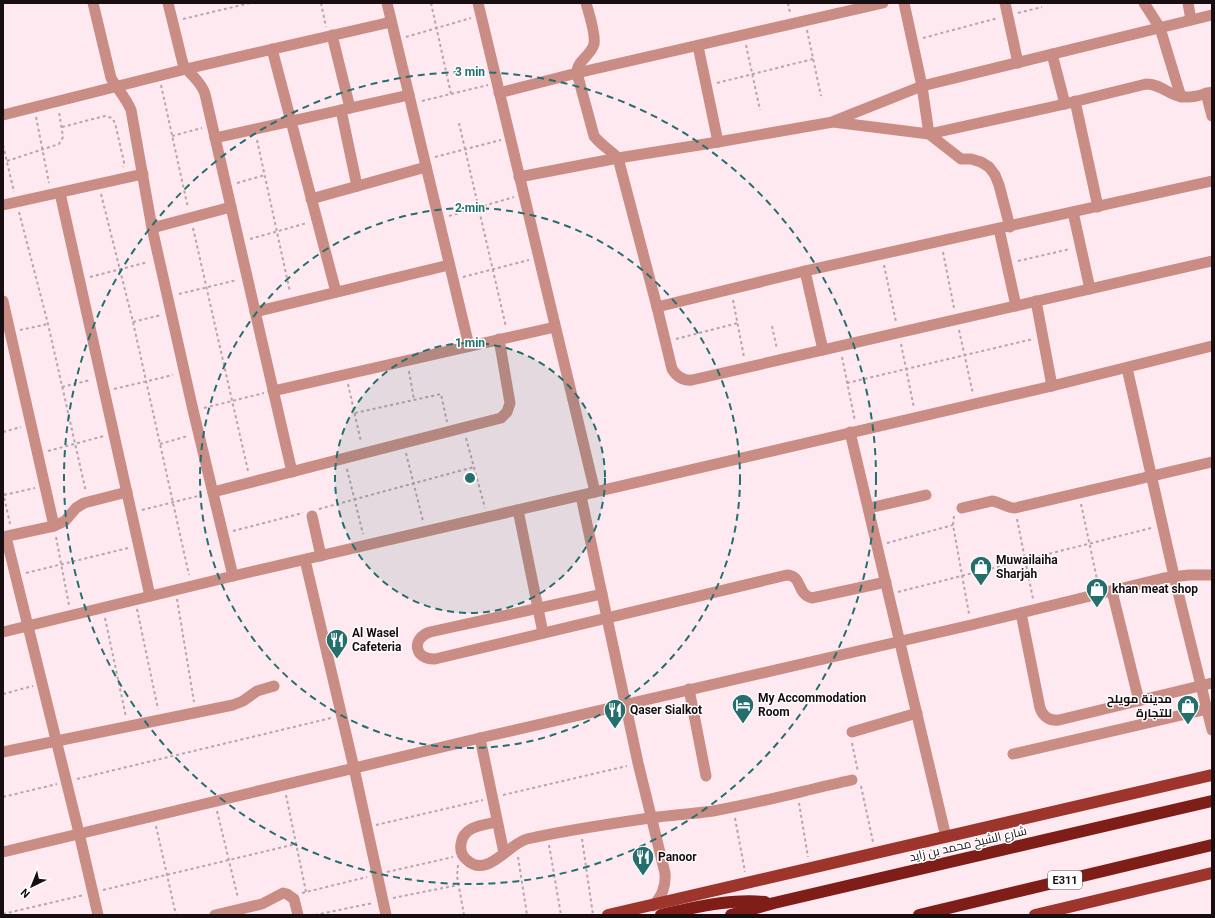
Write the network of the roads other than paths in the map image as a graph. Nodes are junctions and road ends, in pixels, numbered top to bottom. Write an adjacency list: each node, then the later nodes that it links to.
1 (93, 3): 22 (street)
2 (168, 3): 20 (street)
3 (386, 3): 13 (street)
4 (478, 3): 24 (street)
5 (586, 3): 21 (street)
6 (884, 3): 16 (street)
7 (904, 3): 23 (street)
8 (1005, 3): 19 (street)
9 (1144, 3): 14 (street)
10 (1188, 3): 12 (street)
11 (1212, 15): 12 (street)
12 (1191, 20): 14 (street)
13 (391, 22): 15 (street); 27 (street)
14 (1160, 28): 18 (street); 26 (street)
15 (330, 36): 17 (street); 29 (street)
16 (698, 46): 21 (street); 36 (street)
17 (272, 49): 20 (street); 32 (street)
18 (1052, 54): 19 (street); 28 (street)
19 (1018, 63): 23 (street)
20 (186, 69): 22 (street); 35 (street)
21 (577, 74): 24 (street); 37 (street)
22 (116, 86): 30 (street); 39 (street)
23 (922, 86): 33 (street); 34 (street)
24 (498, 88): 40 (street)
25 (1209, 93): 26 (street); 31 (street)
26 (1181, 97): 28 (street)
27 (410, 99): 29 (street); 38 (street)
28 (1070, 102): 34 (street); 47 (street)
29 (345, 109): 32 (street); 42 (street)
30 (3, 115)
31 (1212, 116)
32 (291, 121): 35 (street); 44 (street)
33 (832, 122): 34 (street); 36 (street)
34 (929, 134): 50 (street)
35 (215, 138): 46 (street)
36 (718, 142): 37 (street)
37 (618, 158): 40 (street); 59 (street)
38 (425, 163): 42 (street); 52 (street)
39 (143, 174): 43 (street); 49 (street)
40 (519, 177): 61 (street)
41 (1212, 181): 47 (street)
42 (357, 186): 44 (street)
43 (56, 194): 45 (street); 73 (street)
44 (311, 199): 55 (street)
45 (3, 205)
46 (231, 207): 49 (street); 60 (street)
47 (1098, 207): 48 (street)
48 (1073, 212): 50 (street); 54 (street)
49 (152, 228): 74 (street)
50 (1005, 228): 53 (street); 58 (street)
51 (1212, 261): 54 (street)
52 (449, 265): 55 (street); 63 (street)
53 (805, 271): 59 (street); 65 (street)
54 (1090, 289): 57 (street)
55 (336, 292): 60 (street)
56 (3, 301): 82 (street)
57 (1036, 301): 58 (street); 67 (street)
58 (1016, 306): 65 (street)
59 (657, 307): 65 (street)
60 (255, 312): 68 (street)
61 (555, 327): 62 (street); 75 (street)
62 (504, 338): 63 (street); 71 (street)
63 (469, 346): 68 (street)
64 (1212, 346): 66 (street)
65 (823, 350)
66 (1127, 368): 67 (street); 72 (street)
67 (1052, 386): 69 (street)
68 (273, 391): 71 (street)
69 (853, 431): 75 (street); 78 (street)
70 (1212, 462): 72 (street)
71 (292, 472): 74 (street)
72 (1151, 476): 79 (street); 88 (street)
73 (127, 492): 82 (street); 92 (street)
74 (213, 492): 87 (street)
75 (595, 492): 77 (street)
76 (926, 495): 78 (street)
77 (581, 496): 80 (street); 91 (street)
78 (869, 508): 89 (street)
79 (962, 508)
80 (518, 510): 84 (street); 93 (street)
81 (311, 512): 84 (street)
82 (54, 526): 83 (street)
83 (7, 537): 96 (street)
84 (321, 556): 85 (street)
85 (305, 560): 87 (street); 113 (street)
86 (1212, 575): 88 (street)
87 (233, 576): 92 (street)
88 (1174, 576): 90 (street); 100 (street)
89 (886, 582): 95 (street); 99 (street)
90 (1112, 591): 94 (street); 103 (street)
91 (602, 594): 93 (street); 95 (street)
92 (150, 596): 96 (street)
93 (538, 608): 98 (street); 98 (street)
94 (1021, 613): 99 (street); 103 (street)
95 (608, 618): 98 (street); 104 (street)
96 (27, 627): 97 (street); 110 (street)
97 (3, 632)
98 (543, 633)
99 (900, 640): 102 (street); 106 (street)
100 (1206, 685): 103 (street); 105 (street)
101 (274, 686): 110 (street)
102 (689, 689): 104 (street); 115 (street)
103 (1139, 700)
104 (626, 705): 109 (street); 118 (street)
105 (1209, 709): 107 (street); 112 (street)
106 (917, 713): 108 (street); 121 (street)
107 (1212, 730)
108 (852, 732)
109 (480, 738): 113 (street); 119 (street)
110 (56, 741): 111 (street); 120 (street)
111 (3, 752)
112 (1013, 754)
113 (354, 768): 120 (street); 133 (street)
114 (1212, 775): 121 (main road)
115 (706, 776)
116 (857, 781): 118 (street)
117 (1212, 801): 128 (highway, شارع الشيخ محمد بن زايد)
118 (651, 817): 126 (street); 129 (street)
119 (497, 822): 126 (street); 126 (street)
120 (79, 832): 125 (street); 130 (street)
121 (946, 837): 129 (main road)
122 (1212, 845): 123 (highway, E311)
123 (1190, 851): 124 (highway); 137 (highway, E311)
124 (1212, 851)
125 (3, 852)
126 (504, 853)
127 (1212, 873): 138 (main road)
128 (774, 903): 135 (highway); 136 (highway, شارع الشيخ محمد بن زايد)
129 (652, 906): 134 (main road)
130 (98, 915)
131 (215, 915): 132 (street)
132 (298, 915)
133 (386, 915)
134 (608, 915)
135 (661, 915)
136 (731, 915)
137 (919, 915)
138 (1034, 915)

